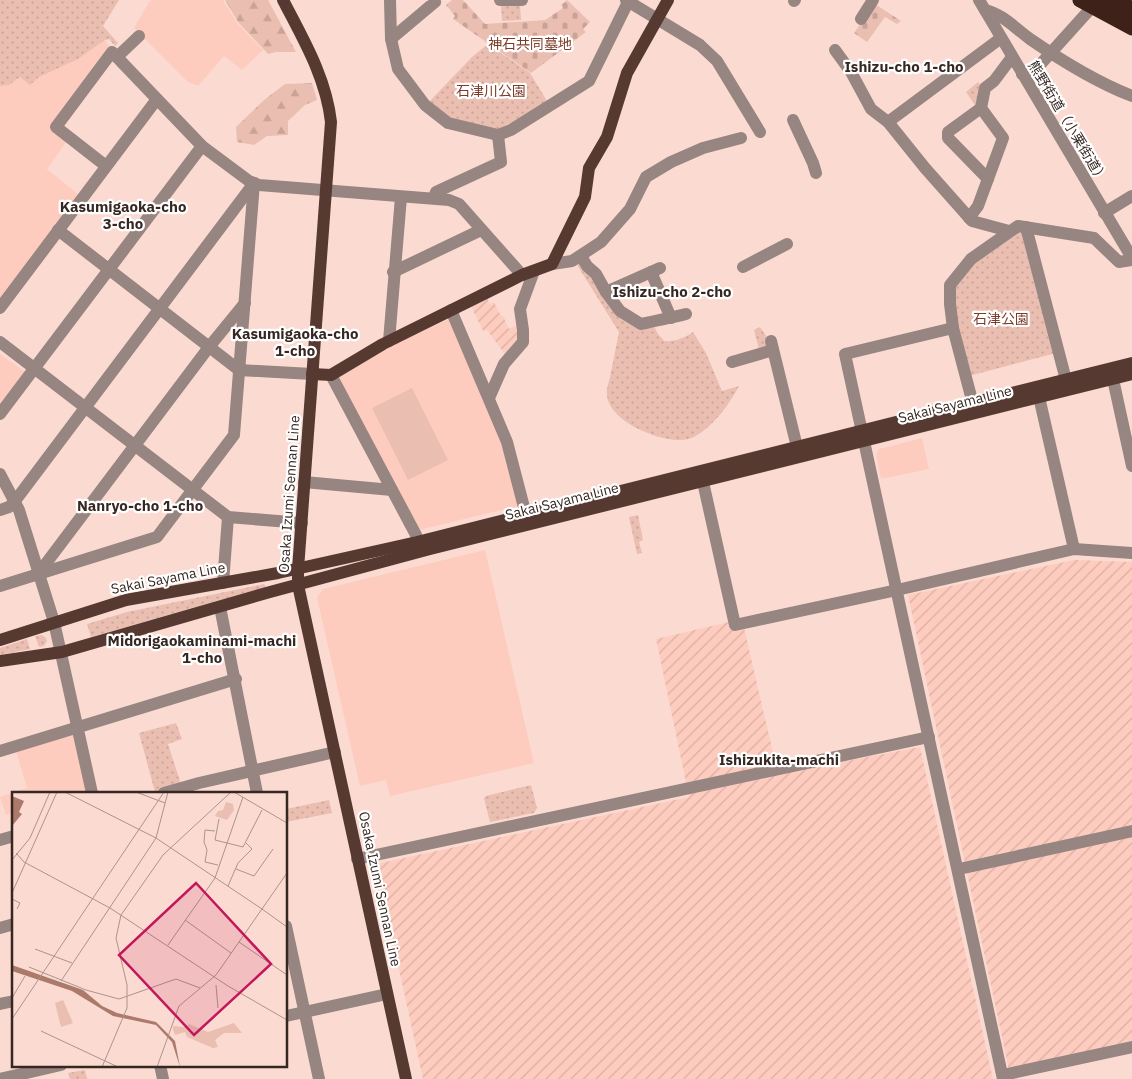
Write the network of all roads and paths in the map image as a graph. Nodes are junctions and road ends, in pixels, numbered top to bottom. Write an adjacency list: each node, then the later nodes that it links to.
1 (283, 0): 38 (main road, Osaka Izumi Sennan Line)
2 (390, 0): 19 (street)
3 (434, 0): 19 (street)
4 (500, 0): 5 (street)
5 (522, 0)
6 (628, 0): 13 (street); 31 (street)
7 (668, 0): 13 (main road)
8 (873, 0): 14 (street)
9 (1116, 0): 12 (highway)
10 (1092, 2): 15 (highway, bridge); 16 (highway); 21 (street)
11 (982, 5): 18 (street, 熊野街道（小栗街道）); 21 (street)
12 (1132, 9)
13 (656, 18): 30 (street); 51 (main road)
14 (861, 19)
15 (1132, 20)
16 (1132, 28)
17 (139, 36): 23 (street)
18 (1001, 38): 22 (street, 熊野街道（小栗街道）); 29 (street)
19 (391, 39): 31 (street)
20 (835, 50): 29 (street)
21 (1052, 52): 24 (street); 25 (street)
22 (1012, 56): 24 (street, 熊野街道（小栗街道）); 27 (street)
23 (117, 57): 26 (street); 34 (street)
24 (1022, 74): 42 (street, 熊野街道（小栗街道）)
25 (1132, 96)
26 (157, 99): 33 (street); 34 (street)
27 (981, 108): 36 (street); 36 (street)
28 (793, 120): 35 (street)
29 (888, 122): 43 (street)
30 (760, 132)
31 (498, 135): 41 (street)
32 (741, 138): 49 (street)
33 (202, 146): 37 (street); 53 (street)
34 (106, 166): 45 (street)
35 (816, 173)
36 (988, 179): 43 (street)
37 (254, 183): 38 (street); 58 (street); 60 (street)
38 (326, 190): 40 (street); 72 (main road, Osaka Izumi Sennan Line)
39 (1132, 196): 42 (street)
40 (401, 197): 41 (street); 55 (street)
41 (434, 198): 46 (street)
42 (1104, 213): 50 (street, 熊野街道（小栗街道）)
43 (970, 218): 47 (street)
44 (1026, 227): 47 (street); 50 (street); 76 (street)
45 (58, 230): 53 (street); 59 (street)
46 (481, 230): 55 (street); 56 (street)
47 (1009, 231): 64 (street)
48 (787, 244): 52 (street)
49 (581, 256): 51 (street); 57 (street)
50 (1132, 259)
51 (552, 264): 54 (main road)
52 (743, 268)
53 (109, 269): 60 (street); 70 (street)
54 (534, 271): 56 (main road); 77 (street)
55 (393, 272): 65 (street)
56 (522, 275): 61 (main road)
57 (606, 292): 63 (street); 63 (street)
58 (245, 303): 67 (street); 71 (street)
59 (0, 308)
60 (160, 309): 67 (street); 80 (street)
61 (451, 310): 65 (main road); 77 (street)
62 (686, 314): 63 (street)
63 (671, 318)
64 (954, 328): 79 (street); 82 (street)
65 (389, 341): 74 (main road)
66 (0, 342): 70 (street)
67 (209, 347): 71 (street); 83 (street)
68 (732, 362): 84 (street)
69 (1132, 363): 76 (main road, Sakai Sayama Line)
70 (34, 368): 80 (street); 81 (street)
71 (239, 370): 72 (street); 89 (street)
72 (312, 374): 74 (main road); 87 (main road, Osaka Izumi Sennan Line)
73 (1132, 374): 75 (main road, Sakai Sayama Line)
74 (331, 375): 90 (street)
75 (1113, 379): 78 (main road, Sakai Sayama Line); 85 (street)
76 (1066, 380): 79 (main road, Sakai Sayama Line)
77 (489, 398): 93 (street)
78 (1040, 398): 82 (main road, Sakai Sayama Line); 97 (street)
79 (973, 404): 82 (main road, Sakai Sayama Line)
80 (86, 407): 83 (street); 91 (street)
81 (0, 414)
82 (864, 437): 84 (main road, Sakai Sayama Line); 88 (main road, Sakai Sayama Line); 104 (street)
83 (135, 445): 89 (street); 100 (street)
84 (797, 446): 93 (main road, Sakai Sayama Line)
85 (1132, 466)
86 (0, 474): 91 (street)
87 (304, 482): 90 (street); 95 (main road, Osaka Izumi Sennan Line)
88 (704, 482): 102 (main road, Sakai Sayama Line); 104 (street)
89 (193, 490): 94 (street); 100 (street)
90 (392, 490): 96 (street)
91 (15, 501): 92 (street); 100 (street)
92 (0, 510)
93 (526, 515): 96 (main road, Sakai Sayama Line)
94 (228, 518): 95 (street); 101 (street)
95 (302, 523): 99 (main road, Osaka Izumi Sennan Line)
96 (417, 542): 99 (main road, Sakai Sayama Line)
97 (1074, 549): 98 (street); 104 (street)
98 (1132, 554)
99 (298, 569): 101 (main road, Sakai Sayama Line); 102 (main road, Osaka Izumi Sennan Line)
100 (38, 574): 103 (street); 106 (street)
101 (223, 583): 106 (main road, Sakai Sayama Line)
102 (298, 585): 105 (main road, Sakai Sayama Line); 114 (main road, Osaka Izumi Sennan Line)
103 (0, 586)
104 (897, 590): 112 (street)
105 (220, 607): 108 (main road, Sakai Sayama Line); 110 (street)
106 (54, 622): 107 (main road, Sakai Sayama Line); 108 (street)
107 (0, 640)
108 (62, 652): 109 (main road, Sakai Sayama Line); 111 (street)
109 (0, 661)
110 (236, 679): 111 (street); 115 (street)
111 (78, 728): 113 (street); 116 (street)
112 (929, 737): 120 (street); 121 (street)
113 (0, 751)
114 (335, 752): 115 (street); 120 (main road, Osaka Izumi Sennan Line)
115 (253, 771): 117 (street); 118 (street)
116 (92, 792)
117 (167, 792)
118 (257, 792)
119 (1132, 831): 121 (street)
120 (357, 859): 123 (main road, Osaka Izumi Sennan Line)
121 (959, 869): 129 (street)
122 (288, 940): 124 (street)
123 (387, 994): 124 (street); 133 (main road, Osaka Izumi Sennan Line)
124 (305, 1012): 125 (street); 132 (street)
125 (288, 1016)
126 (1132, 1047): 129 (street)
127 (56, 1066): 130 (street)
128 (160, 1066): 131 (street)
129 (1003, 1077)
130 (0, 1078)
131 (164, 1079)
132 (319, 1079)
133 (406, 1079)

